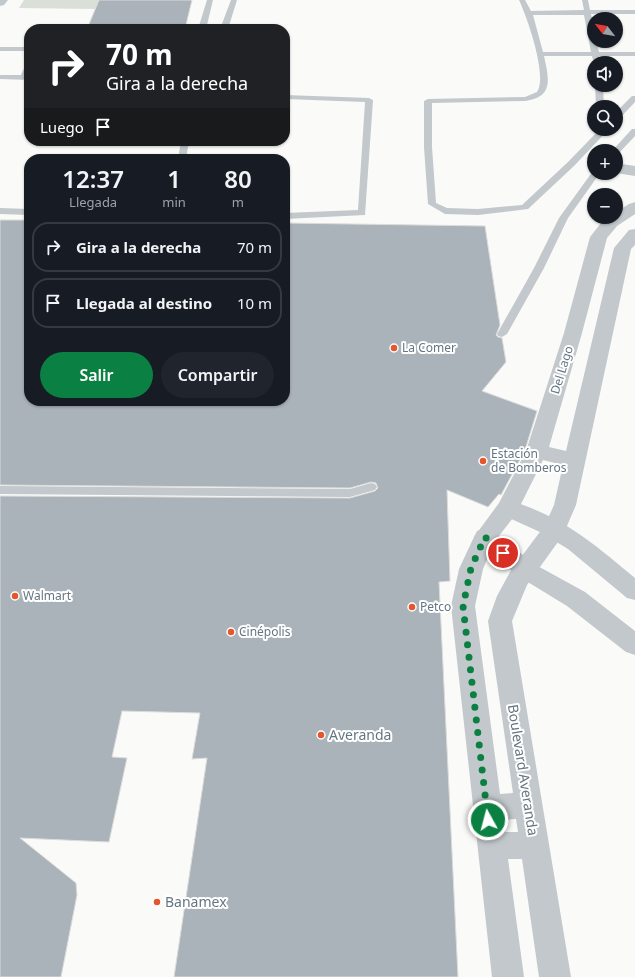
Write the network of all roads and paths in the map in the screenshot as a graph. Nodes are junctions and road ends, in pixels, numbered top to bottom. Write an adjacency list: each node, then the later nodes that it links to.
1 (2, 0): 6 (street)
2 (210, 0): 12 (lane)
3 (234, 0): 13 (lane)
4 (522, 0): 9 (lane)
5 (585, 0): 7 (lane)
6 (0, 2)
7 (588, 12)
8 (635, 12): 10 (lane)
9 (529, 13): 11 (lane); 17 (lane)
10 (623, 13)
11 (587, 14)
12 (203, 24)
13 (226, 24)
14 (595, 48): 18 (lane)
15 (0, 49): 16 (lane)
16 (24, 49)
17 (540, 54): 18 (lane); 26 (lane)
18 (596, 54): 19 (lane)
19 (635, 54)
20 (0, 77): 21 (lane)
21 (24, 78)
22 (290, 97): 34 (lane)
23 (635, 98): 24 (lane)
24 (623, 110)
25 (635, 131): 27 (lane)
26 (597, 136)
27 (623, 144)
28 (623, 169): 29 (street)
29 (635, 171)
30 (591, 180): 36 (lane)
31 (635, 207): 37 (street, Del Lago)
32 (0, 211): 33 (lane)
33 (24, 212)
34 (290, 216)
35 (635, 234): 38 (street)
36 (502, 334)
37 (538, 451): 38 (street); 41 (street, Del Lago)
38 (575, 461): 42 (street)
39 (372, 487): 40 (lane)
40 (0, 490)
41 (508, 508): 42 (street); 43 (street, Del Lago)
42 (555, 529): 44 (street); 45 (street)
43 (485, 537): 44 (street); 48 (street)
44 (526, 570): 46 (street); 47 (street, Boulevard Averanda)
45 (635, 591)
46 (635, 645)
47 (529, 806): 48 (street); 50 (street, Boulevard Averanda)
48 (487, 807): 49 (street)
49 (492, 845): 50 (street); 51 (street)
50 (535, 846): 52 (street, Boulevard Averanda)
51 (508, 977)
52 (555, 977)

